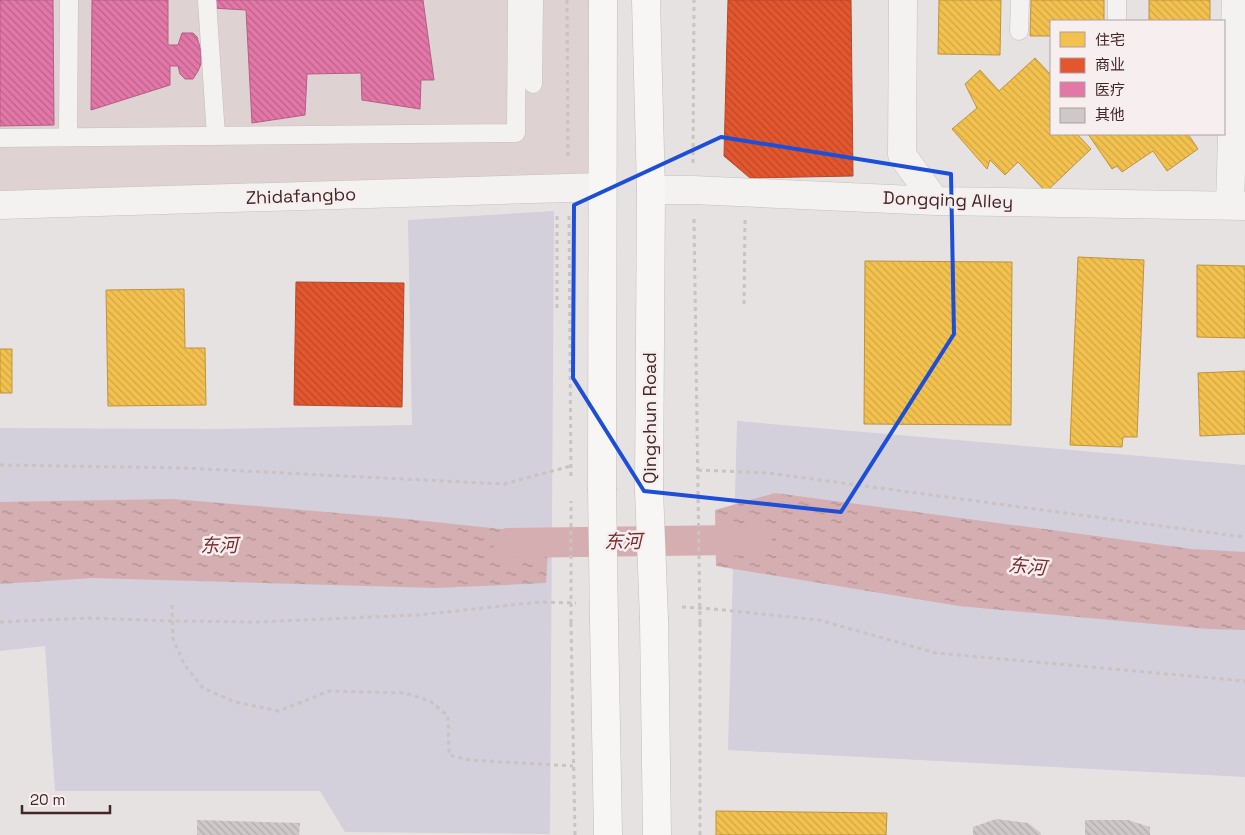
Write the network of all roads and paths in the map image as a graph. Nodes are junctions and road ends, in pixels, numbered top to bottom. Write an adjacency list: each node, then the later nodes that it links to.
1 (69, 0): 18 (lane)
2 (207, 0): 16 (lane)
3 (517, 0): 16 (lane)
4 (534, 0): 15 (lane)
5 (567, 0): 20 (path)
6 (603, 0): 19 (main road)
7 (646, 0): 21 (main road, Qingchun Road)
8 (694, 0): 22 (path)
9 (904, 0): 24 (street)
10 (1020, 0): 14 (lane)
11 (1117, 0): 13 (lane)
12 (1236, 0): 26 (street)
13 (1117, 20)
14 (1019, 31)
15 (533, 84)
16 (216, 136): 18 (lane)
17 (0, 138): 18 (lane)
18 (68, 138)
19 (602, 187): 20 (street, Zhidafangbo); 38 (main road, bridge)
20 (563, 188): 25 (street, Zhidafangbo); 28 (path); 30 (path)
21 (651, 190): 22 (street, Dongqing Alley); 39 (main road, Qingchun Road, bridge)
22 (693, 190): 23 (street, Dongqing Alley); 31 (path)
23 (745, 192): 24 (street, Dongqing Alley); 27 (path)
24 (936, 201): 26 (street, Dongqing Alley)
25 (0, 205)
26 (1238, 205)
27 (744, 304)
28 (558, 308)
29 (0, 465): 30 (path)
30 (570, 466): 32 (path)
31 (698, 470): 34 (path); 40 (path, bridge)
32 (571, 482)
33 (571, 500): 36 (path, bridge)
34 (1245, 536)
35 (172, 605): 36 (path)
36 (574, 766): 37 (path)
37 (575, 835)
38 (608, 835)
39 (657, 835)
40 (700, 835)

